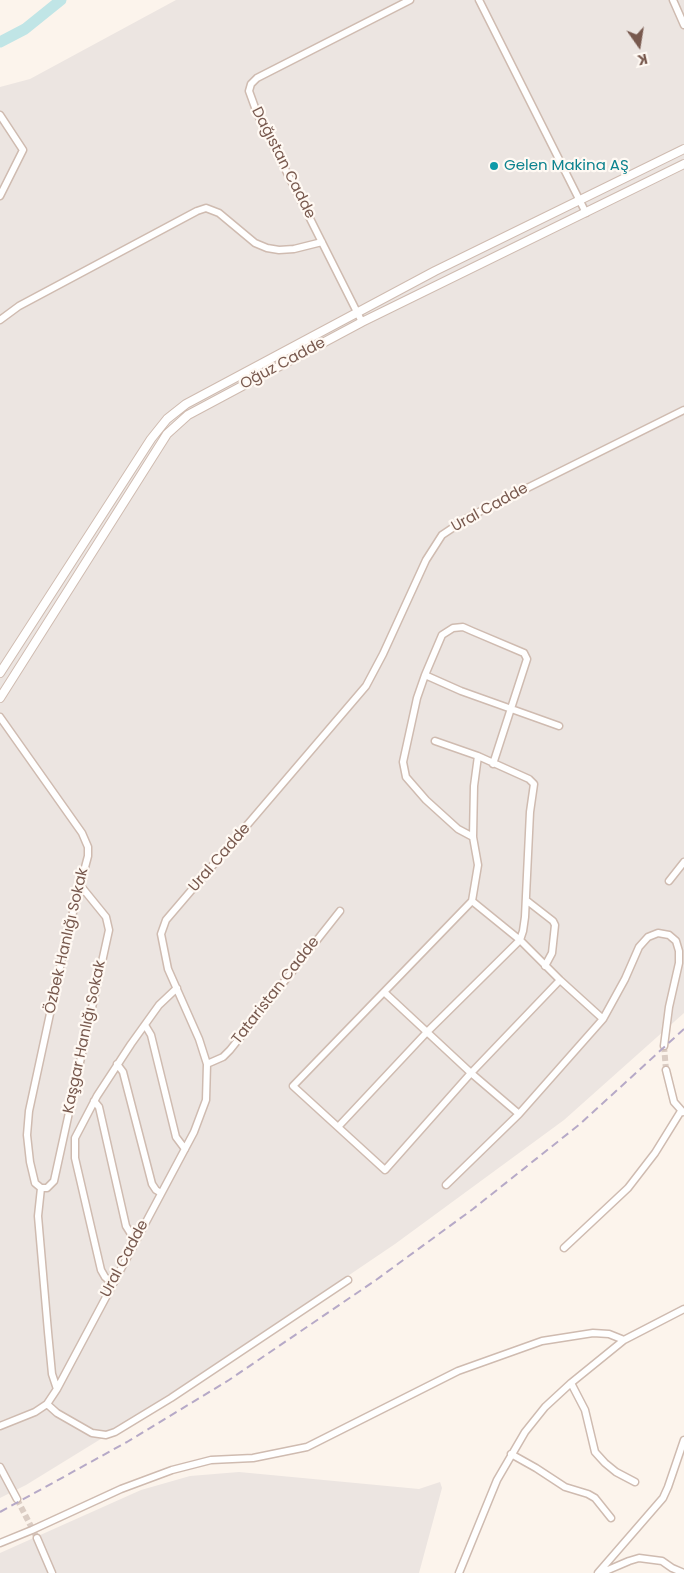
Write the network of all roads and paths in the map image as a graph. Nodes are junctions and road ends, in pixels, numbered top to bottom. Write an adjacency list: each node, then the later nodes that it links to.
1 (410, 0): 11 (street, Dağıstan Cadde)
2 (479, 0): 9 (street)
3 (673, 0): 4 (street)
4 (684, 25)
5 (0, 115): 8 (street)
6 (684, 149): 9 (street, Oğuz Cadde)
7 (684, 164): 10 (street, Oğuz Cadde)
8 (0, 196)
9 (580, 201): 10 (street); 12 (street, Oğuz Cadde)
10 (586, 213): 14 (street, Oğuz Cadde)
11 (322, 242): 12 (street, Dağıstan Cadde); 13 (street)
12 (356, 312): 14 (street, Dağıstan Cadde); 16 (street, Oğuz Cadde)
13 (0, 320)
14 (362, 322): 18 (street, Oğuz Cadde)
15 (684, 410): 35 (street, Ural Cadde)
16 (0, 673)
17 (425, 675): 19 (street); 19 (street); 25 (street)
18 (0, 698)
19 (510, 708): 21 (street); 24 (street)
20 (0, 717): 28 (street, Özbek Hanlığı Sokak)
21 (559, 726)
22 (435, 741): 23 (street)
23 (478, 756): 24 (street); 25 (street)
24 (493, 764): 29 (street)
25 (473, 837): 30 (street)
26 (684, 862): 27 (street)
27 (669, 881)
28 (80, 885): 51 (street, Özbek Hanlığı Sokak); 51 (street, Kaşgar Hanlığı Sokak)
29 (526, 900): 32 (street); 33 (street)
30 (472, 902): 32 (street); 36 (street)
31 (340, 911): 42 (street, Tataristan Cadde)
32 (520, 940): 33 (street); 39 (street)
33 (545, 966): 34 (street)
34 (560, 980): 37 (street); 44 (street)
35 (177, 988): 38 (street); 42 (street, Ural Cadde)
36 (384, 992): 39 (street); 48 (street)
37 (604, 1019): 40 (street); 47 (street)
38 (145, 1025): 41 (street); 49 (street)
39 (427, 1032): 44 (street); 48 (street)
40 (664, 1046)
41 (118, 1064): 45 (street); 52 (street)
42 (207, 1064): 49 (street, Ural Cadde)
43 (666, 1070): 46 (street)
44 (471, 1073): 47 (street); 48 (street)
45 (94, 1101): 53 (street); 56 (street)
46 (682, 1112): 54 (street)
47 (520, 1114): 50 (street)
48 (338, 1127)
49 (185, 1149): 52 (street, Ural Cadde)
50 (446, 1185)
51 (41, 1188): 60 (street)
52 (161, 1192): 53 (street, Ural Cadde)
53 (136, 1238): 56 (street, Ural Cadde)
54 (564, 1248)
55 (348, 1280): 61 (street)
56 (112, 1283): 60 (street, Ural Cadde)
57 (684, 1309): 58 (street)
58 (624, 1340): 59 (street); 70 (street)
59 (571, 1383): 64 (street); 66 (street)
60 (57, 1389): 61 (street, Ural Cadde)
61 (47, 1404): 62 (street, Ural Cadde)
62 (0, 1426)
63 (684, 1440): 73 (street)
64 (511, 1454): 68 (street); 72 (street)
65 (0, 1467): 67 (street)
66 (635, 1482)
67 (17, 1499)
68 (611, 1518)
69 (37, 1538): 71 (street)
70 (0, 1543)
71 (52, 1573)
72 (459, 1573)
73 (600, 1573): 74 (street)
74 (684, 1573)

